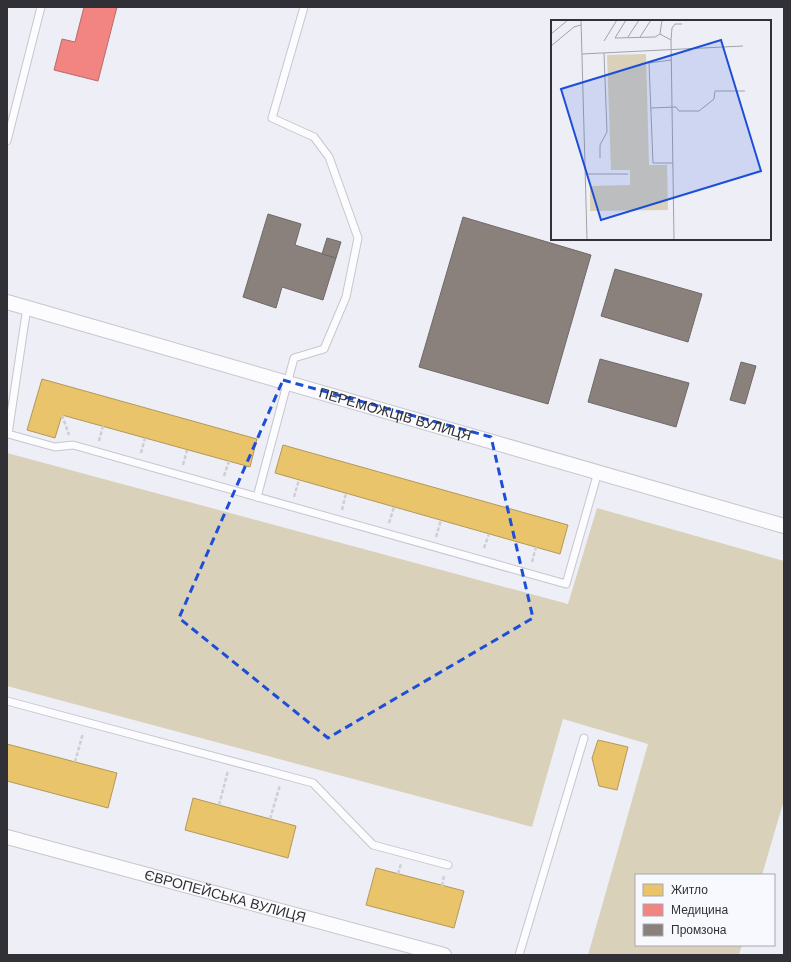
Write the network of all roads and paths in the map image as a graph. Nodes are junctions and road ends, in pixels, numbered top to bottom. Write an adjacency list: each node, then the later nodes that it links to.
1 (41, 7): 3 (lane)
2 (304, 7): 6 (lane)
3 (7, 141)
4 (7, 302): 5 (street, ПЕРЕМОЖЦІВ ВУЛИЦЯ)
5 (27, 308): 6 (street, ПЕРЕМОЖЦІВ ВУЛИЦЯ); 8 (lane)
6 (288, 383): 9 (street, ПЕРЕМОЖЦІВ ВУЛИЦЯ); 12 (lane)
7 (62, 415): 8 (path)
8 (73, 445): 12 (lane)
9 (598, 472): 17 (street, ПЕРЕМОЖЦІВ ВУЛИЦЯ); 21 (lane)
10 (299, 480): 13 (path)
11 (346, 493): 15 (path)
12 (256, 497): 13 (lane)
13 (291, 506): 15 (lane)
14 (394, 506): 18 (path)
15 (339, 520): 18 (lane)
16 (441, 520): 20 (path)
17 (784, 526)
18 (386, 533): 20 (lane)
19 (489, 534): 21 (path)
20 (434, 547): 21 (lane)
21 (481, 560)
22 (7, 701): 23 (lane)
23 (86, 722): 25 (lane); 26 (path)
24 (584, 738): 33 (lane)
25 (231, 761): 27 (lane); 28 (path)
26 (75, 762)
27 (282, 775): 29 (path); 31 (lane)
28 (219, 805)
29 (270, 819)
30 (7, 837): 32 (street, ЄВРОПЕЙСЬКА ВУЛИЦЯ)
31 (448, 865)
32 (444, 955)
33 (519, 955)

